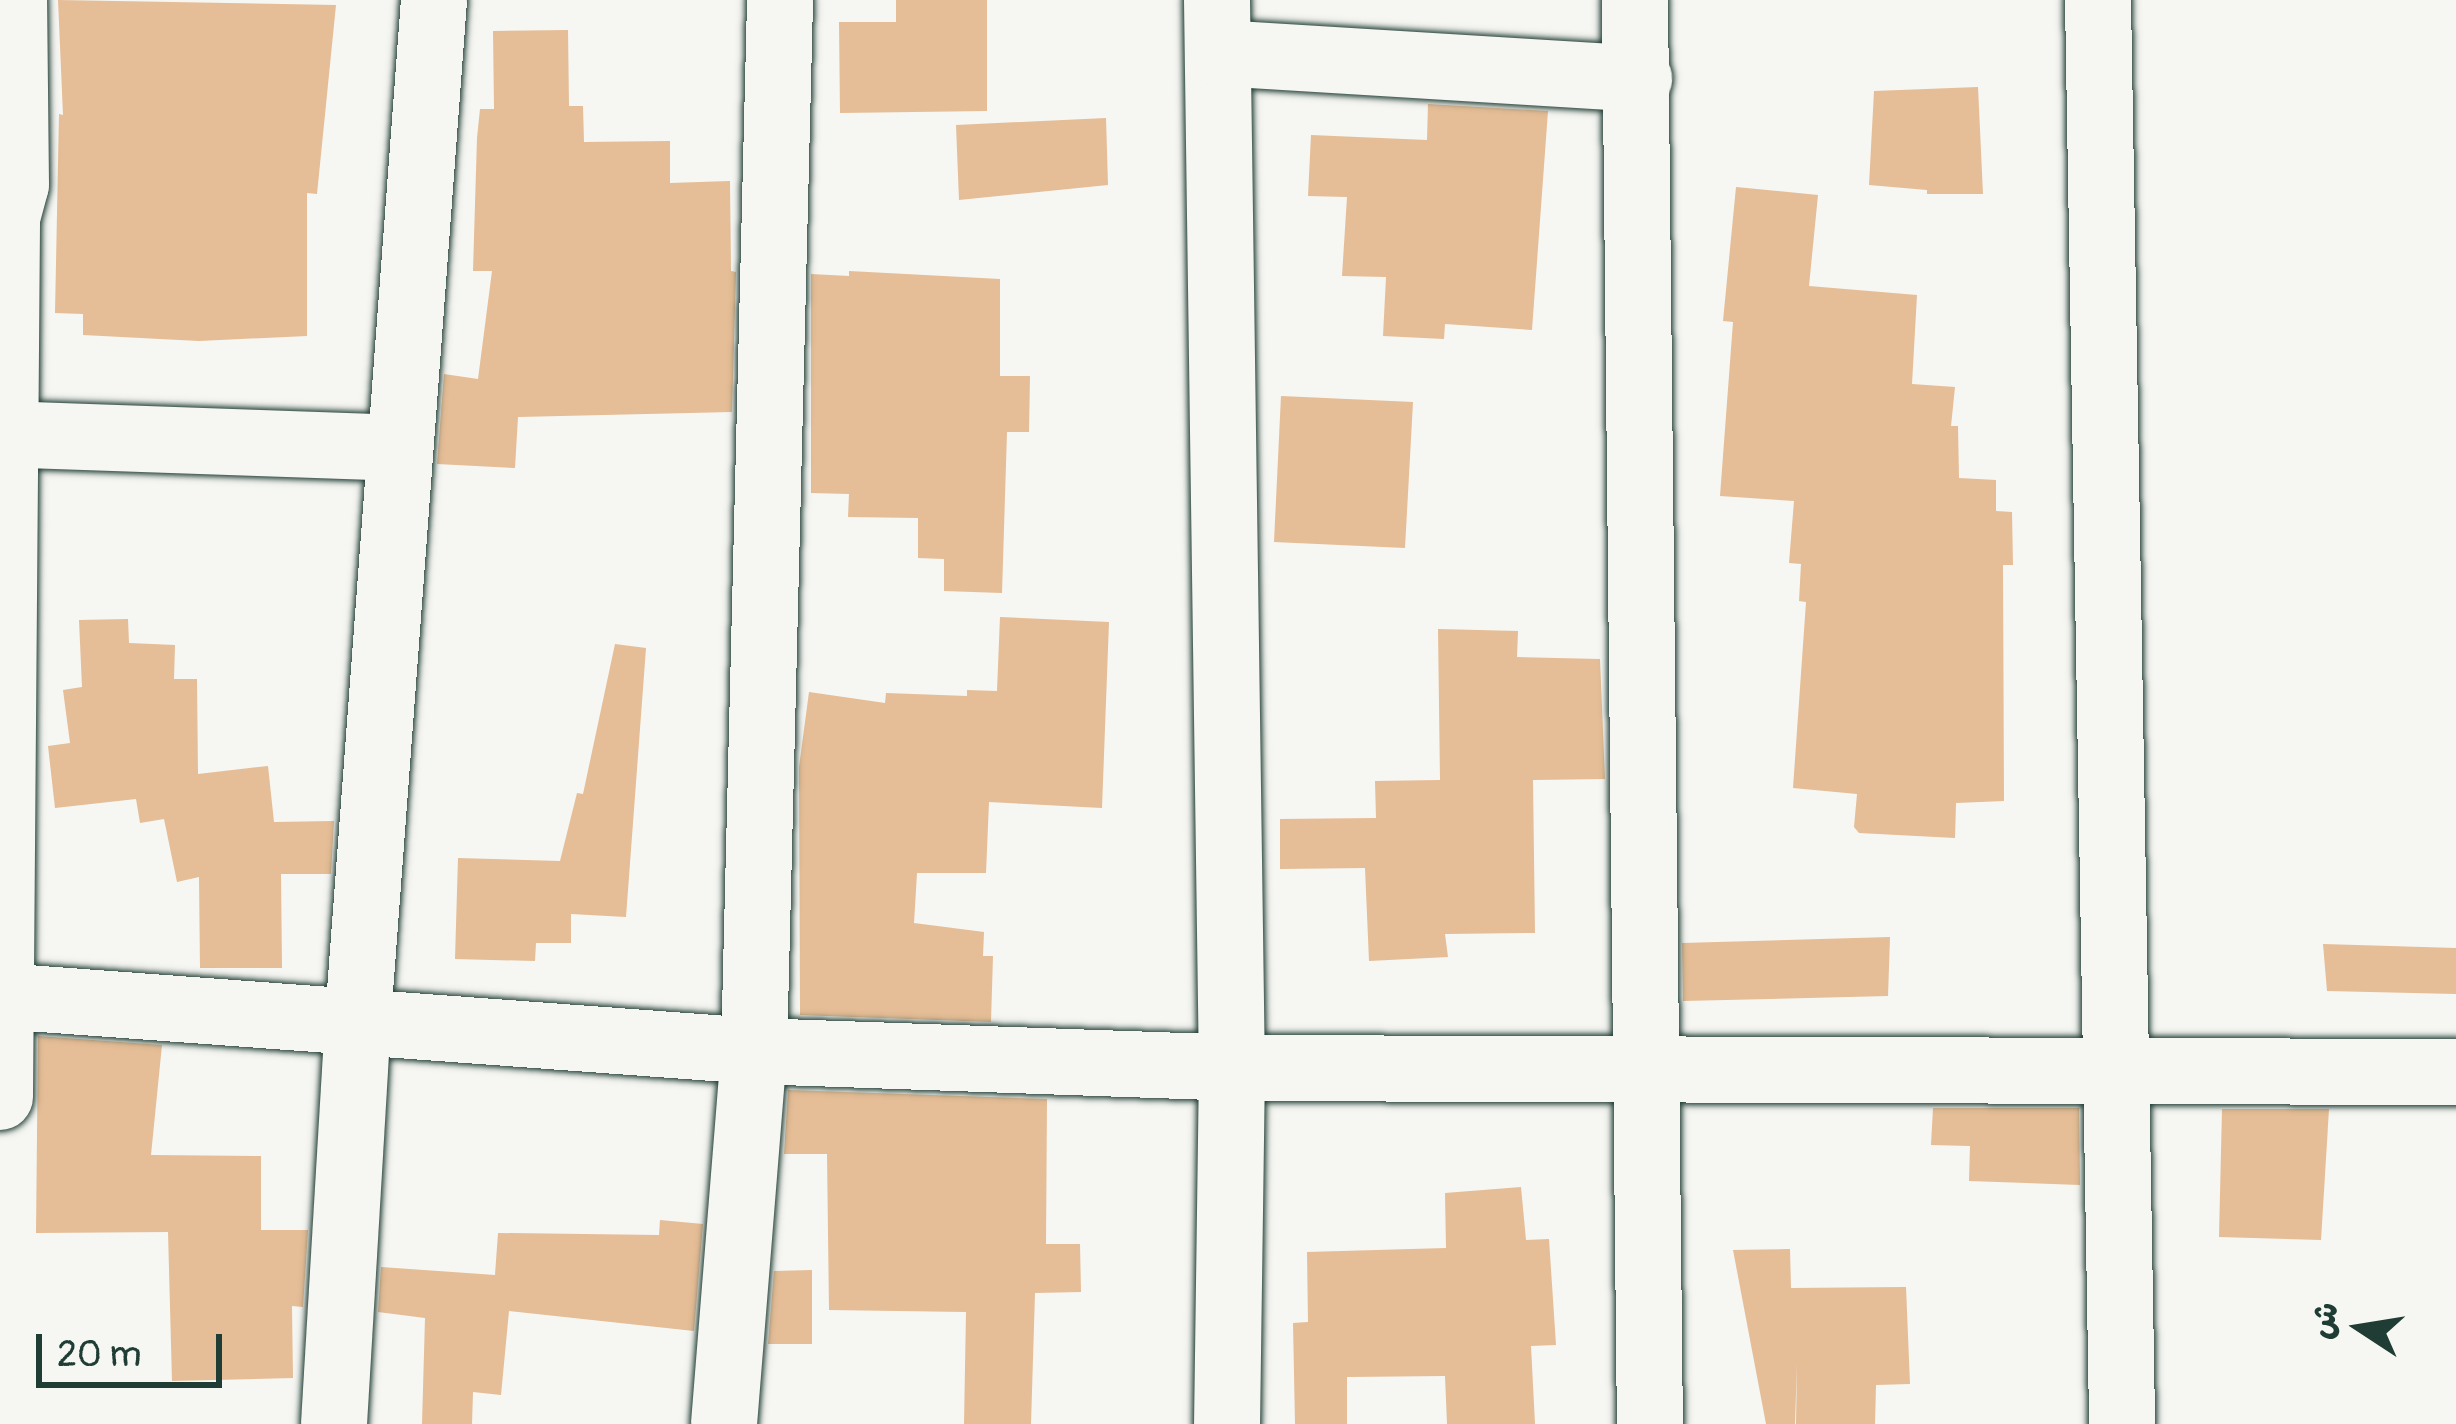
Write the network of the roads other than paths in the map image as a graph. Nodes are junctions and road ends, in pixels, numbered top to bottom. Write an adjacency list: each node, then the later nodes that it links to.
1 (14, 0): 8 (street)
2 (434, 0): 9 (street)
3 (780, 0): 12 (street)
4 (1635, 0): 7 (street)
5 (2098, 0): 15 (street)
6 (1218, 26): 7 (street); 14 (street)
7 (1639, 79): 13 (street)
8 (3, 434): 9 (street); 10 (street)
9 (399, 448): 11 (street)
10 (0, 996): 11 (street); 17 (street)
11 (358, 1018): 12 (street); 18 (street)
12 (754, 1051): 14 (street); 19 (street)
13 (1646, 1067): 14 (street); 15 (street); 21 (street)
14 (1232, 1068): 20 (street)
15 (2116, 1070): 16 (street); 22 (street)
16 (2456, 1072)
17 (0, 1097)
18 (334, 1424)
19 (724, 1424)
20 (1227, 1424)
21 (1650, 1424)
22 (2122, 1424)

